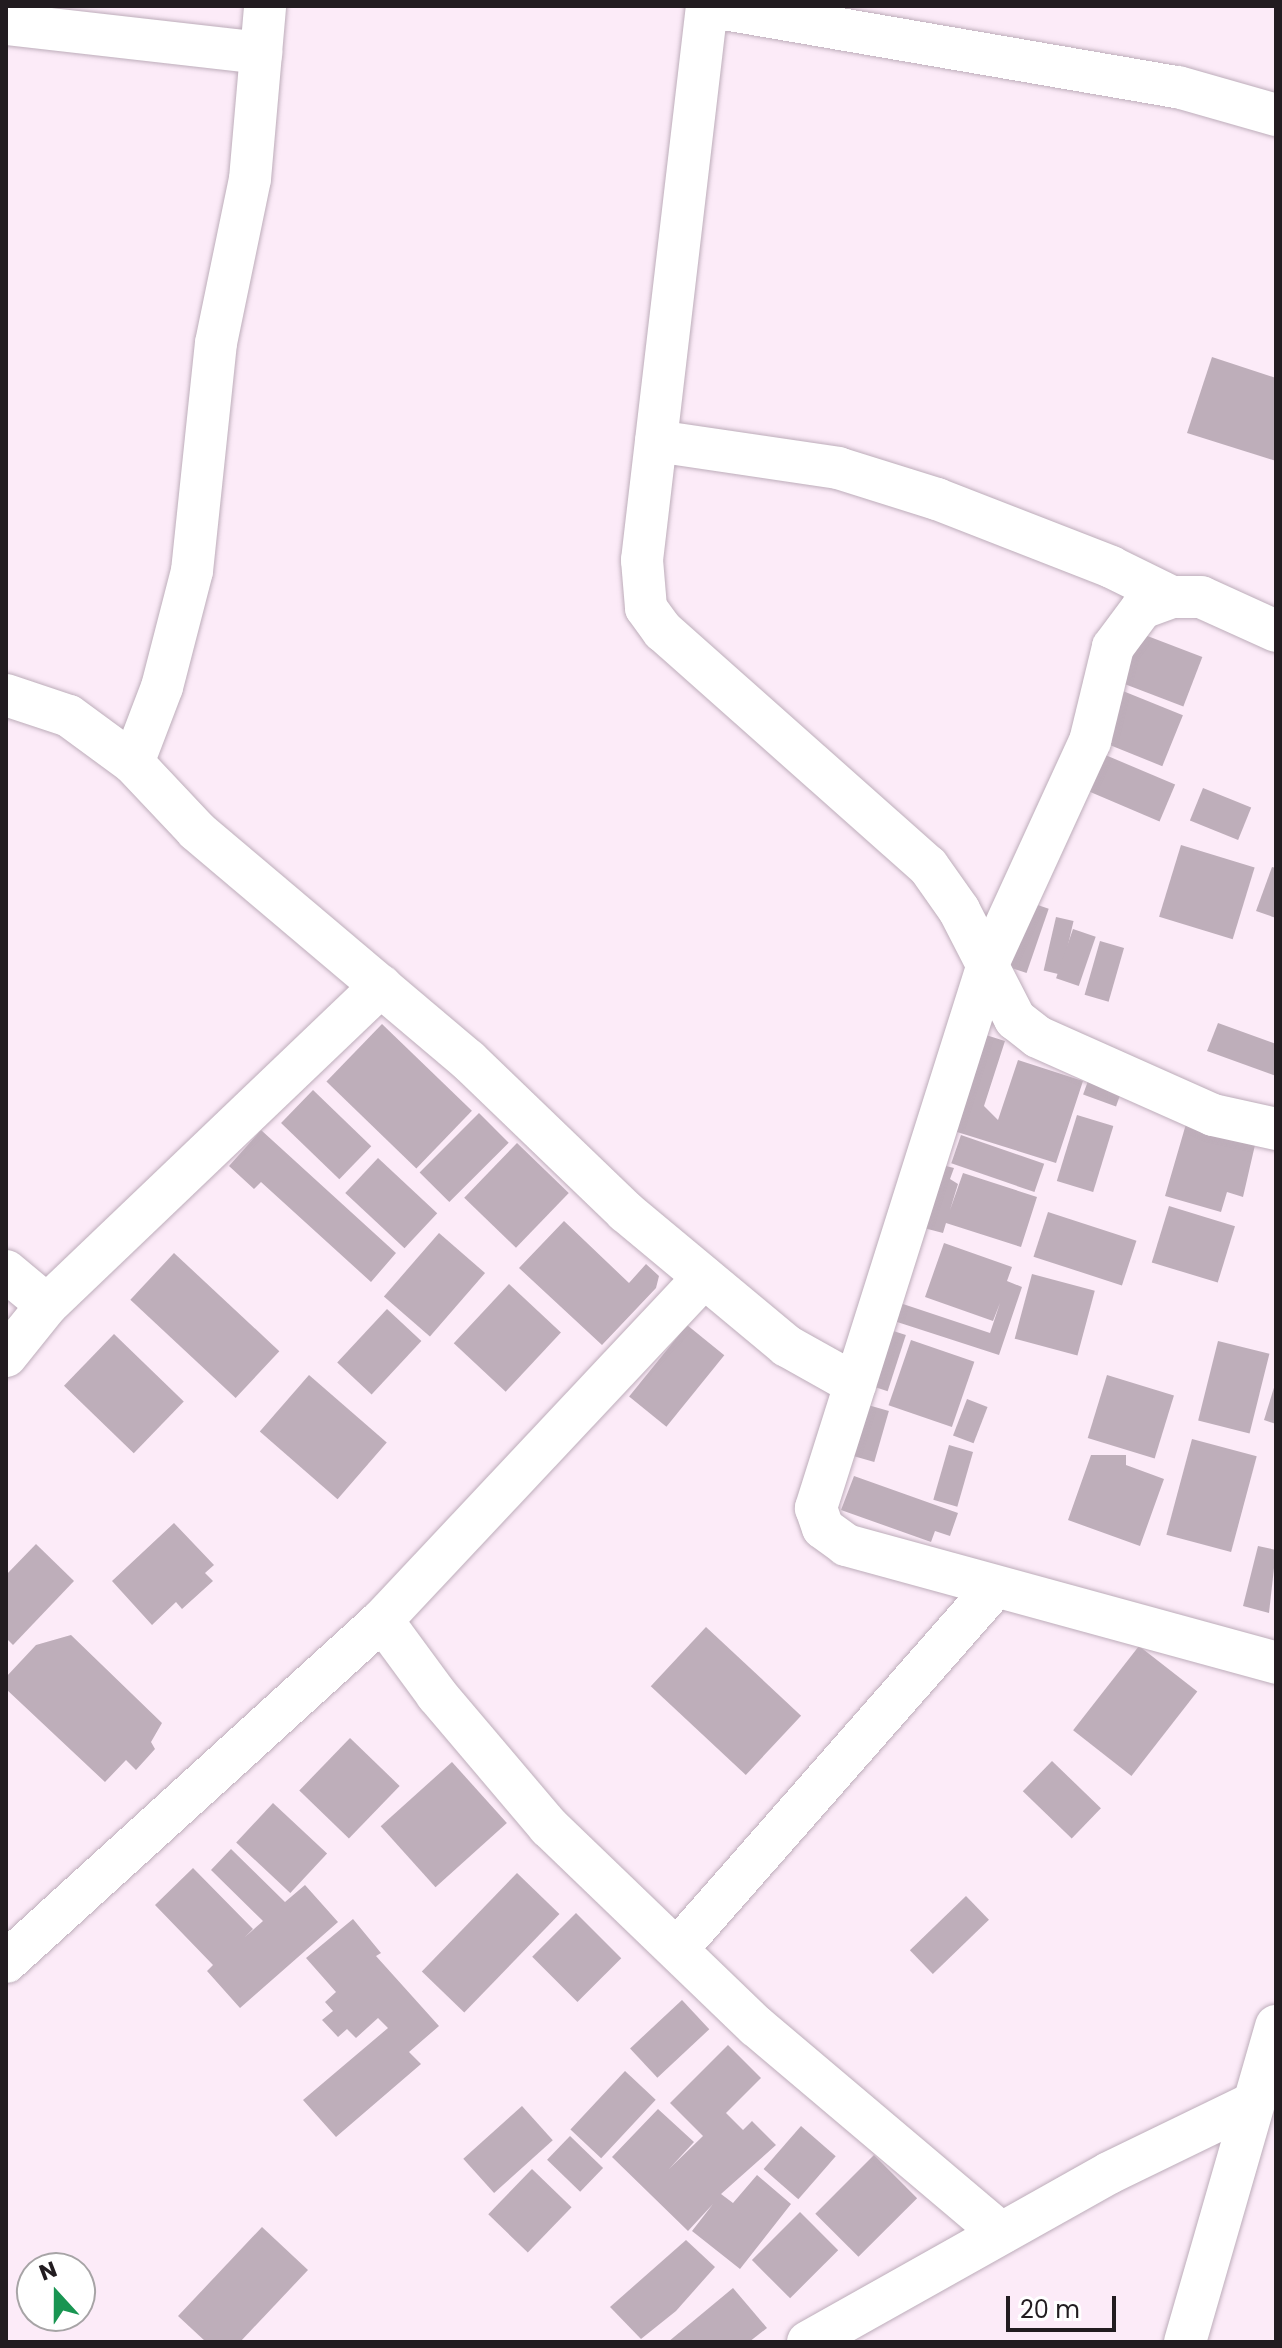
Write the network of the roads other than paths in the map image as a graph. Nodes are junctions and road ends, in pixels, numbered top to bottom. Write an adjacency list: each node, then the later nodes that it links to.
1 (265, 6): 4 (street)
2 (707, 6): 5 (street); 6 (street)
3 (6, 24): 4 (street)
4 (261, 53): 10 (street)
5 (1276, 115)
6 (656, 441): 7 (street); 11 (street)
7 (1172, 597): 8 (street); 11 (street)
8 (1276, 631)
9 (6, 695): 10 (street)
10 (133, 763): 12 (street)
11 (988, 964): 13 (street); 18 (street)
12 (381, 986): 15 (street); 16 (street)
13 (1276, 1129)
14 (6, 1271): 16 (street)
15 (704, 1277): 18 (street); 20 (street)
16 (47, 1305): 17 (street)
17 (6, 1356)
18 (855, 1384): 19 (street)
19 (994, 1588): 21 (street); 22 (street)
20 (382, 1620): 22 (street); 23 (street)
21 (1276, 1663)
22 (678, 1948): 26 (street)
23 (6, 1962)
24 (1276, 2026): 25 (street)
25 (1253, 2103): 26 (street); 28 (street)
26 (1001, 2233): 27 (street)
27 (808, 2342)
28 (1185, 2342)

